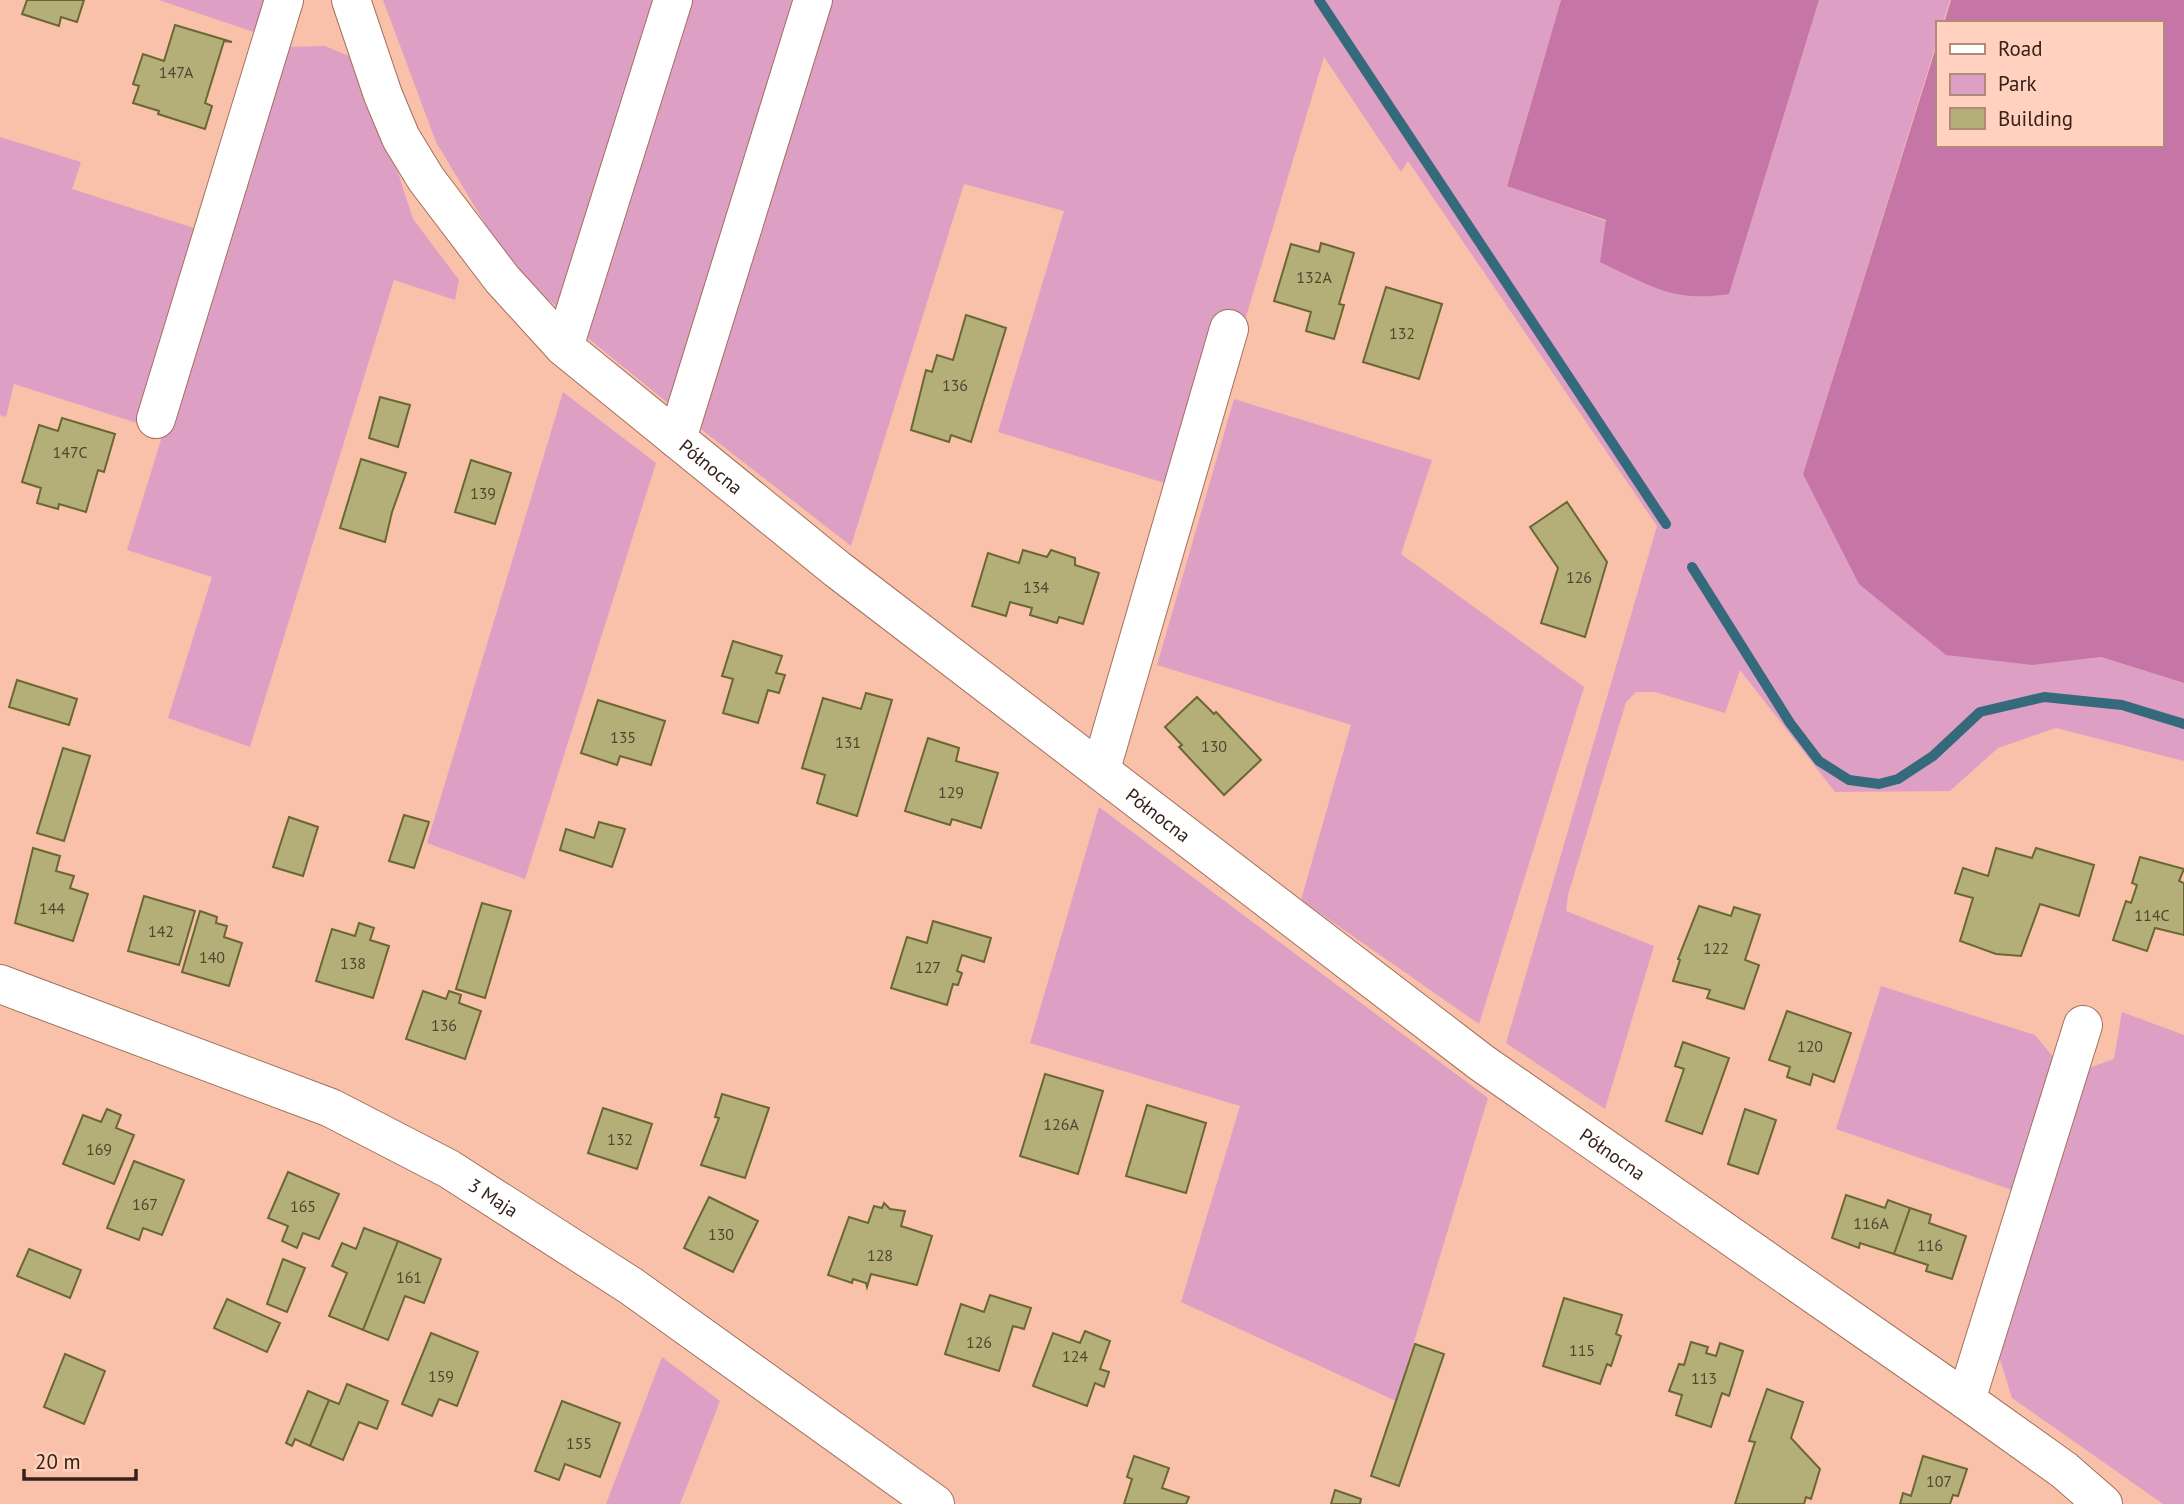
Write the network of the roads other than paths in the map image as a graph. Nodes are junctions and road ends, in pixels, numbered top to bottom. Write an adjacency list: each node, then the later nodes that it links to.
1 (284, 0): 7 (street)
2 (351, 0): 6 (street, Północna)
3 (674, 0): 6 (street)
4 (813, 0): 8 (street)
5 (1229, 329): 9 (street)
6 (564, 347): 8 (street, Północna)
7 (156, 419)
8 (677, 439): 9 (street, Północna)
9 (1101, 769): 12 (street, Północna)
10 (0, 984): 13 (street, 3 Maja)
11 (2082, 1024): 12 (street)
12 (1966, 1400): 14 (street, Północna)
13 (935, 1504)
14 (2103, 1504)

